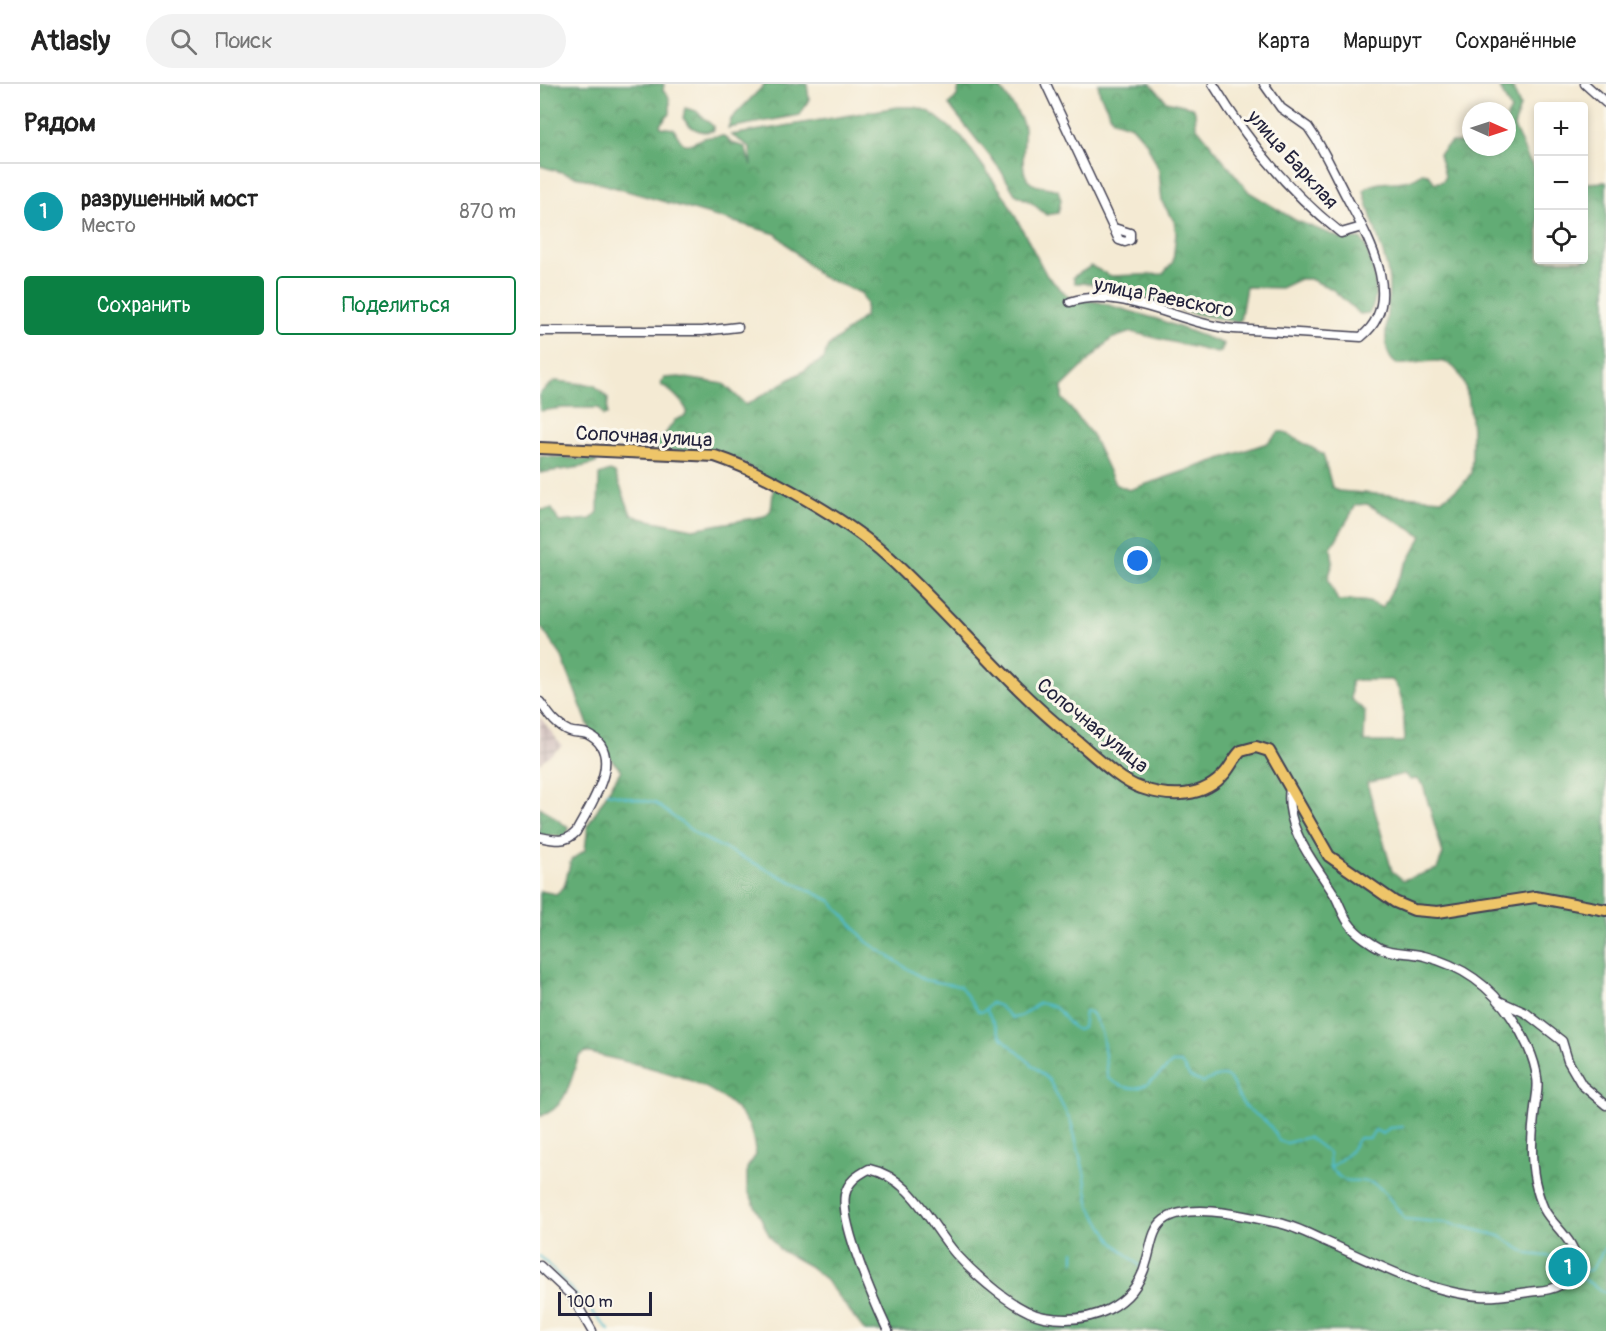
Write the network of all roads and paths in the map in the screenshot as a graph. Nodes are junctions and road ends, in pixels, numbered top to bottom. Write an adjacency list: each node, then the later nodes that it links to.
1 (1046, 84): 7 (street)
2 (1212, 84): 6 (street, улица Барклая)
3 (1264, 84): 6 (street, улица Барклая)
4 (1585, 84): 5 (street)
5 (1606, 103)
6 (1362, 227): 11 (street, улица Барклая)
7 (1114, 228)
8 (1070, 302): 11 (street, улица Раевского)
9 (738, 327): 10 (street)
10 (540, 331)
11 (1361, 338)
12 (540, 448): 14 (main road, Сопочная улица)
13 (540, 702): 15 (street)
14 (1290, 788): 16 (main road, Сопочная улица); 17 (street)
15 (540, 837)
16 (1606, 910)
17 (1499, 1000): 18 (street); 21 (street)
18 (1606, 1105)
19 (540, 1266): 20 (street)
20 (592, 1331)
21 (888, 1331)

